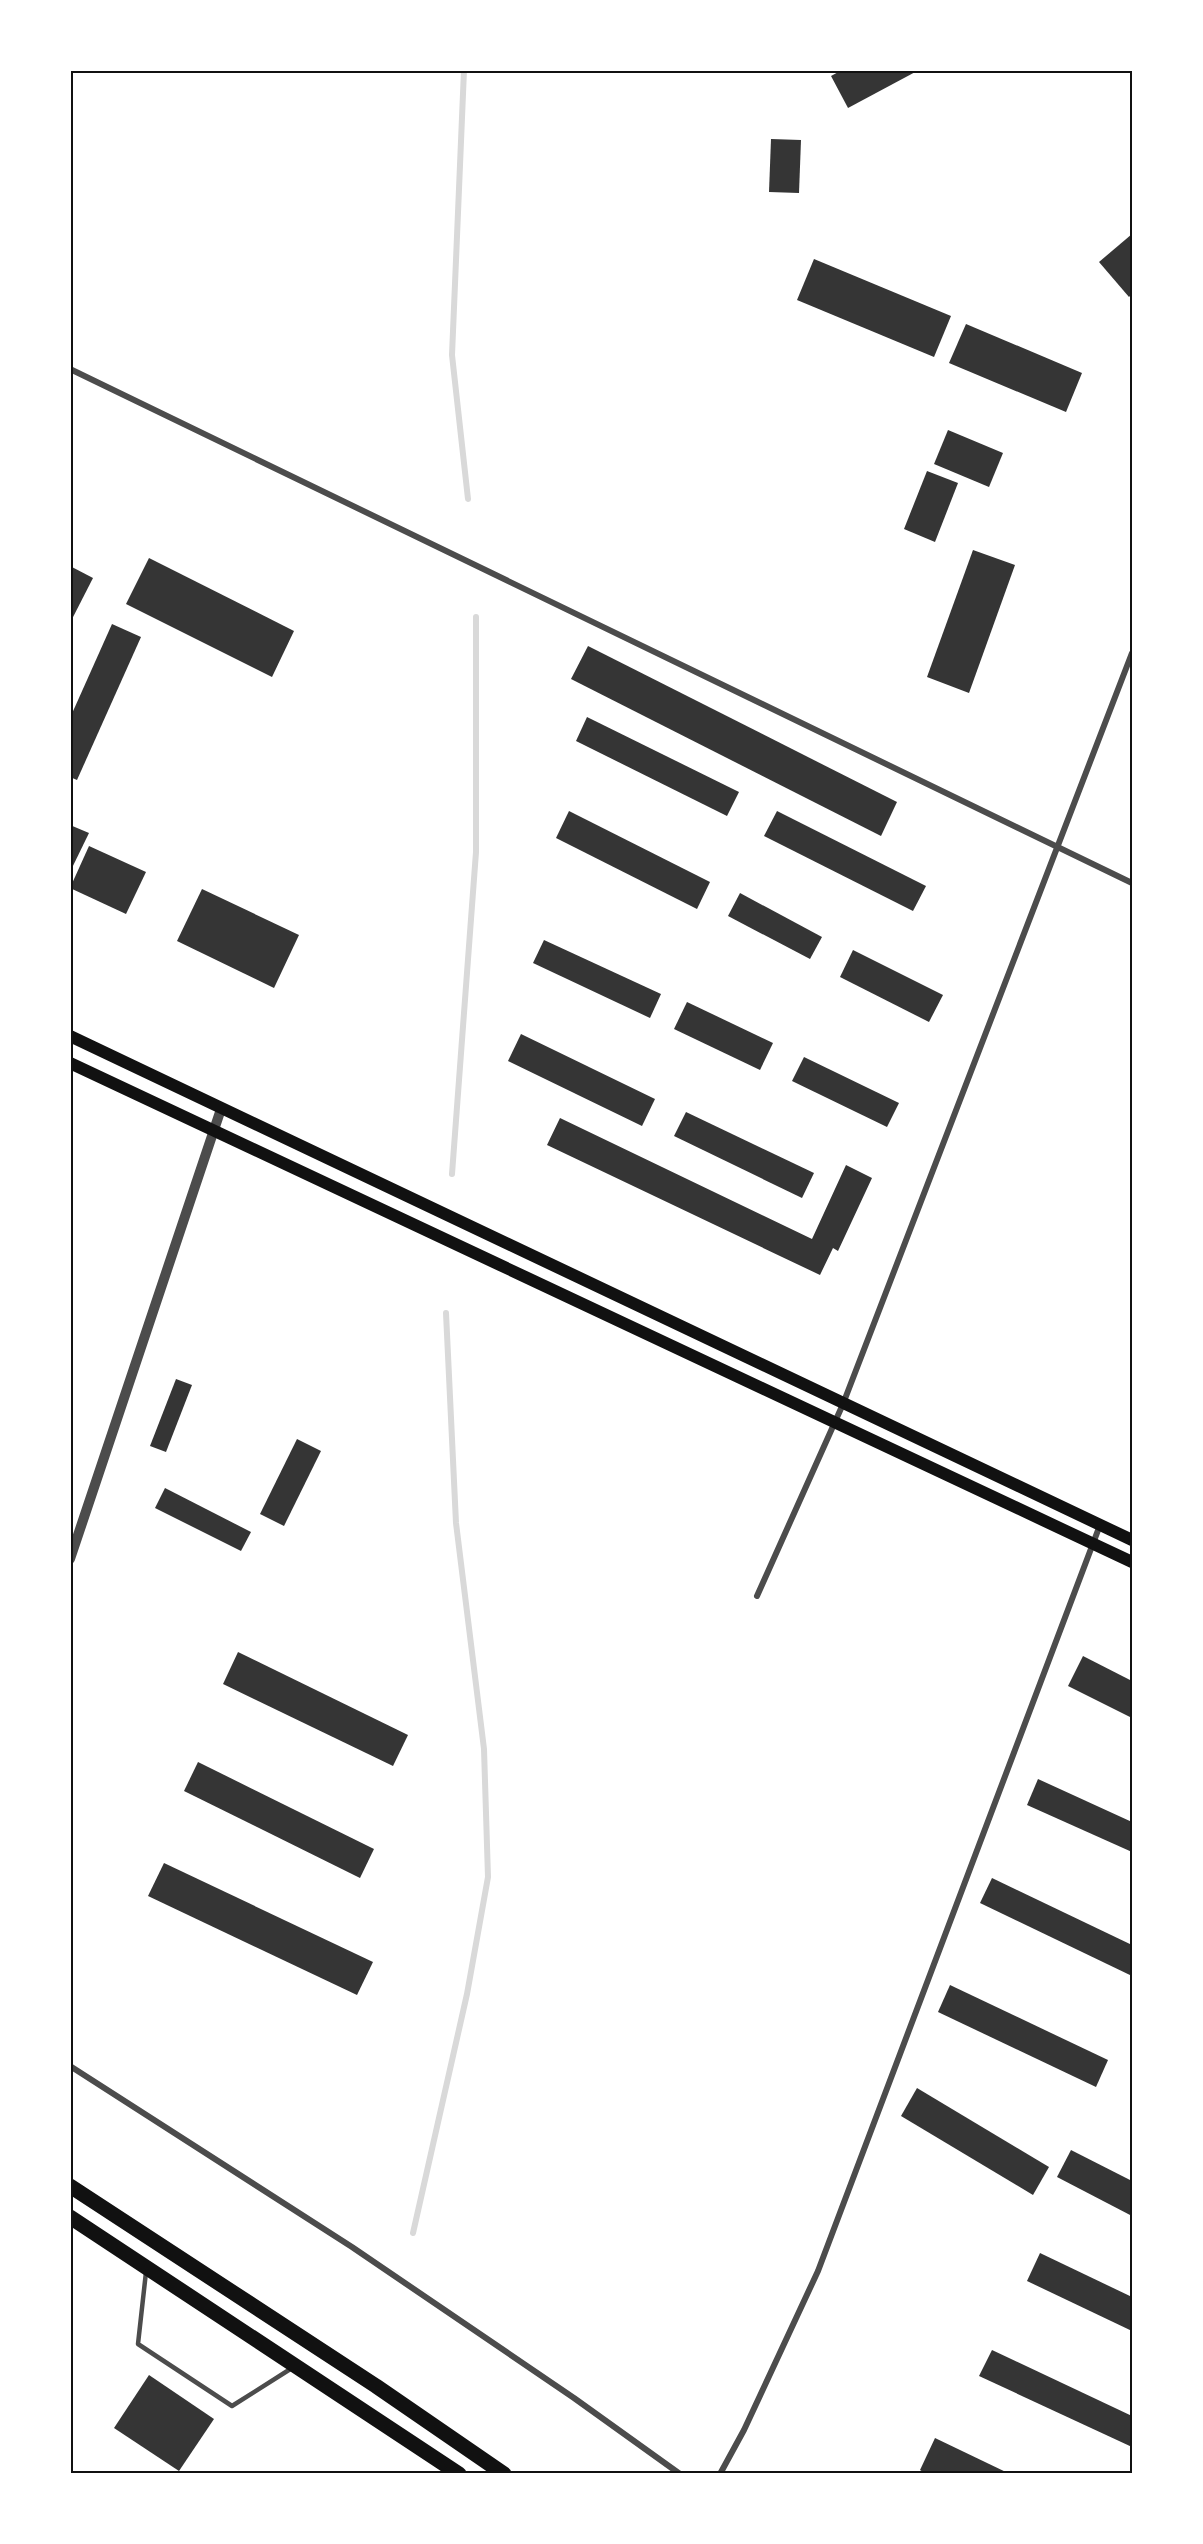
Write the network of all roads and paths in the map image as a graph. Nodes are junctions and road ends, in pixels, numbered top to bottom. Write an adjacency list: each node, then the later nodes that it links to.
1 (70, 369): 3 (street)
2 (1132, 652): 3 (street)
3 (1058, 845): 4 (street); 9 (street)
4 (1132, 883)
5 (70, 1036): 7 (main road)
6 (70, 1063): 8 (main road)
7 (221, 1109): 8 (street); 9 (main road)
8 (212, 1131): 10 (main road); 14 (street)
9 (843, 1404): 10 (street); 11 (main road)
10 (834, 1423): 13 (main road); 16 (street)
11 (1100, 1525): 12 (main road); 13 (street)
12 (1132, 1540)
13 (1093, 1544): 15 (main road); 25 (street)
14 (70, 1559)
15 (1132, 1562)
16 (758, 1596)
17 (70, 2066): 24 (street)
18 (70, 2186): 23 (main road)
19 (70, 2217): 20 (main road)
20 (147, 2266): 21 (main road); 21 (lane)
21 (296, 2365): 22 (main road)
22 (459, 2474)
23 (504, 2474)
24 (680, 2474)
25 (720, 2474)

